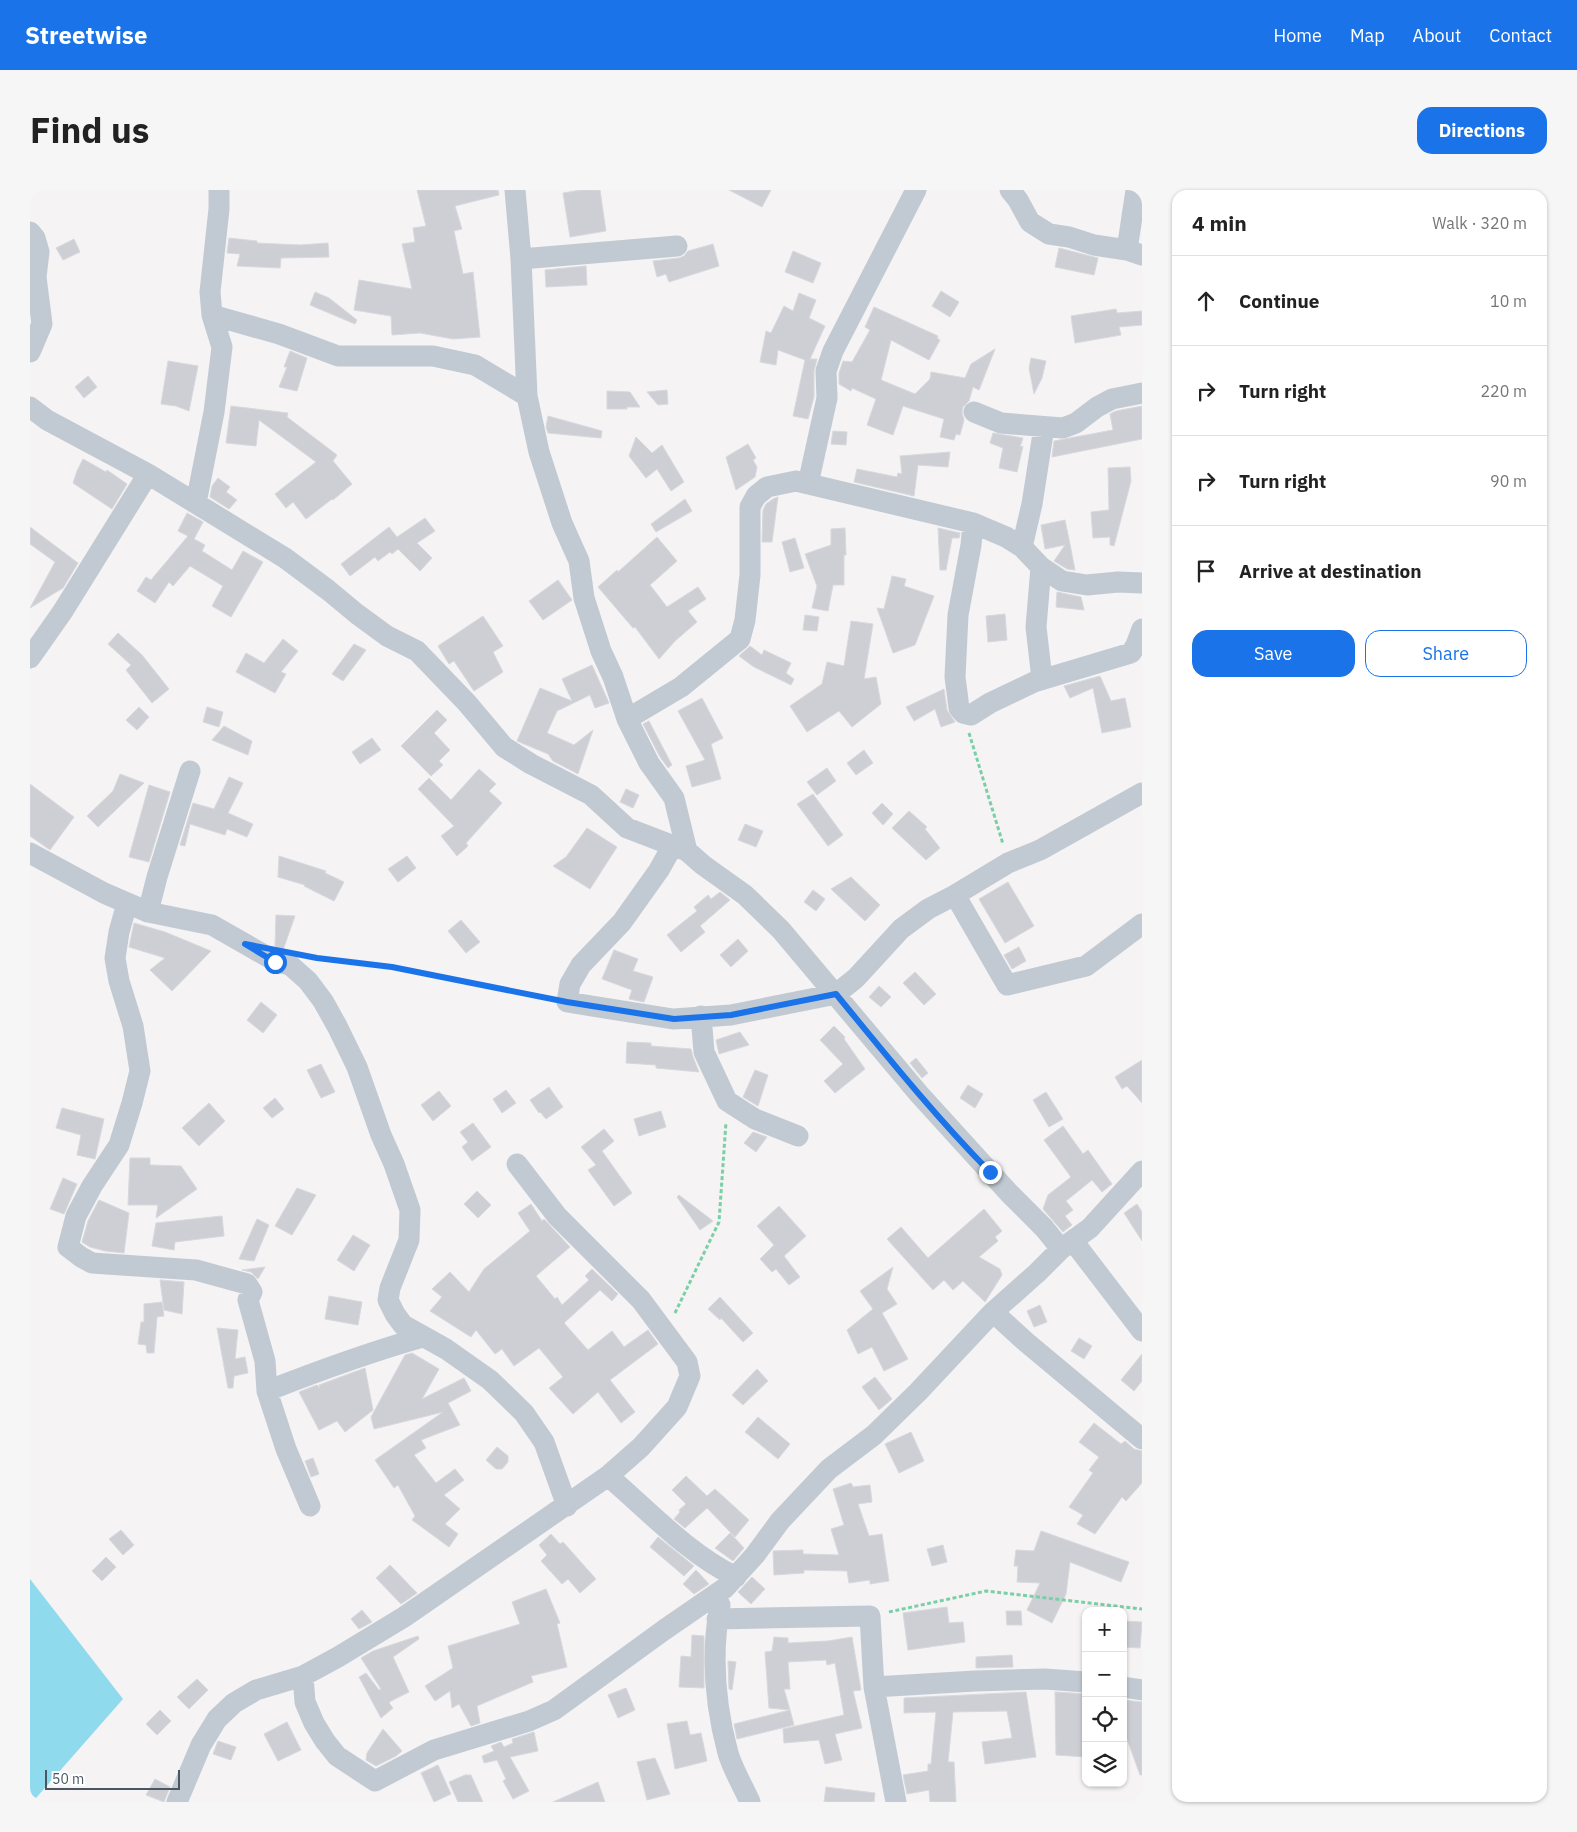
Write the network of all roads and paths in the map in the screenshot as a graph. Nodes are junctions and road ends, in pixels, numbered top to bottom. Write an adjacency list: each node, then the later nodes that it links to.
1 (219, 190): 10 (street)
2 (515, 190): 9 (street)
3 (916, 190): 18 (street)
4 (1010, 190): 8 (street)
5 (1136, 190): 8 (street)
6 (30, 232): 11 (street)
7 (677, 246): 9 (street)
8 (1134, 252)
9 (521, 259): 13 (street)
10 (212, 315): 13 (street); 19 (street)
11 (30, 352)
12 (1142, 393): 16 (street)
13 (527, 396): 28 (street)
14 (30, 407): 17 (street)
15 (974, 412): 16 (street)
16 (1044, 427): 21 (street)
17 (148, 474): 19 (street); 25 (street)
18 (808, 484): 20 (street); 28 (street)
19 (196, 503): 31 (street)
20 (973, 523): 21 (street); 27 (street)
21 (1022, 547): 22 (street)
22 (1041, 567): 23 (street); 26 (street)
23 (1142, 583)
24 (1142, 629): 26 (street)
25 (30, 658)
26 (1042, 679): 27 (street)
27 (963, 714): 33 (path)
28 (626, 719): 31 (street)
29 (190, 771): 36 (street)
30 (1142, 793): 33 (street)
31 (680, 848): 39 (street); 40 (street)
32 (30, 853): 35 (street)
33 (1008, 863): 34 (street)
34 (955, 895): 37 (street); 39 (street)
35 (127, 903): 36 (street); 51 (street)
36 (148, 912): 50 (street)
37 (1142, 924)
38 (308, 956): 40 (path)
39 (836, 994): 41 (street); 46 (street)
40 (567, 1002): 41 (street)
41 (701, 1016): 42 (street)
42 (727, 1101): 43 (street); 49 (path)
43 (798, 1136)
44 (517, 1164): 49 (street)
45 (1142, 1171): 46 (street)
46 (1067, 1245): 47 (street); 48 (street)
47 (993, 1312): 52 (street); 56 (street)
48 (1142, 1331)
49 (666, 1332): 53 (street)
50 (423, 1337): 51 (street); 55 (street)
51 (267, 1391): 54 (street)
52 (1142, 1439)
53 (608, 1476): 55 (street); 56 (street)
54 (310, 1506)
55 (567, 1506): 60 (street)
56 (731, 1582): 59 (street); 60 (street)
57 (1142, 1609): 58 (path)
58 (870, 1616): 59 (street); 62 (street)
59 (717, 1619): 66 (street)
60 (303, 1676): 65 (street)
61 (1082, 1682): 62 (street)
62 (874, 1687): 67 (street)
63 (1127, 1688): 64 (street)
64 (1142, 1690)
65 (177, 1802)
66 (750, 1802)
67 (896, 1802)

